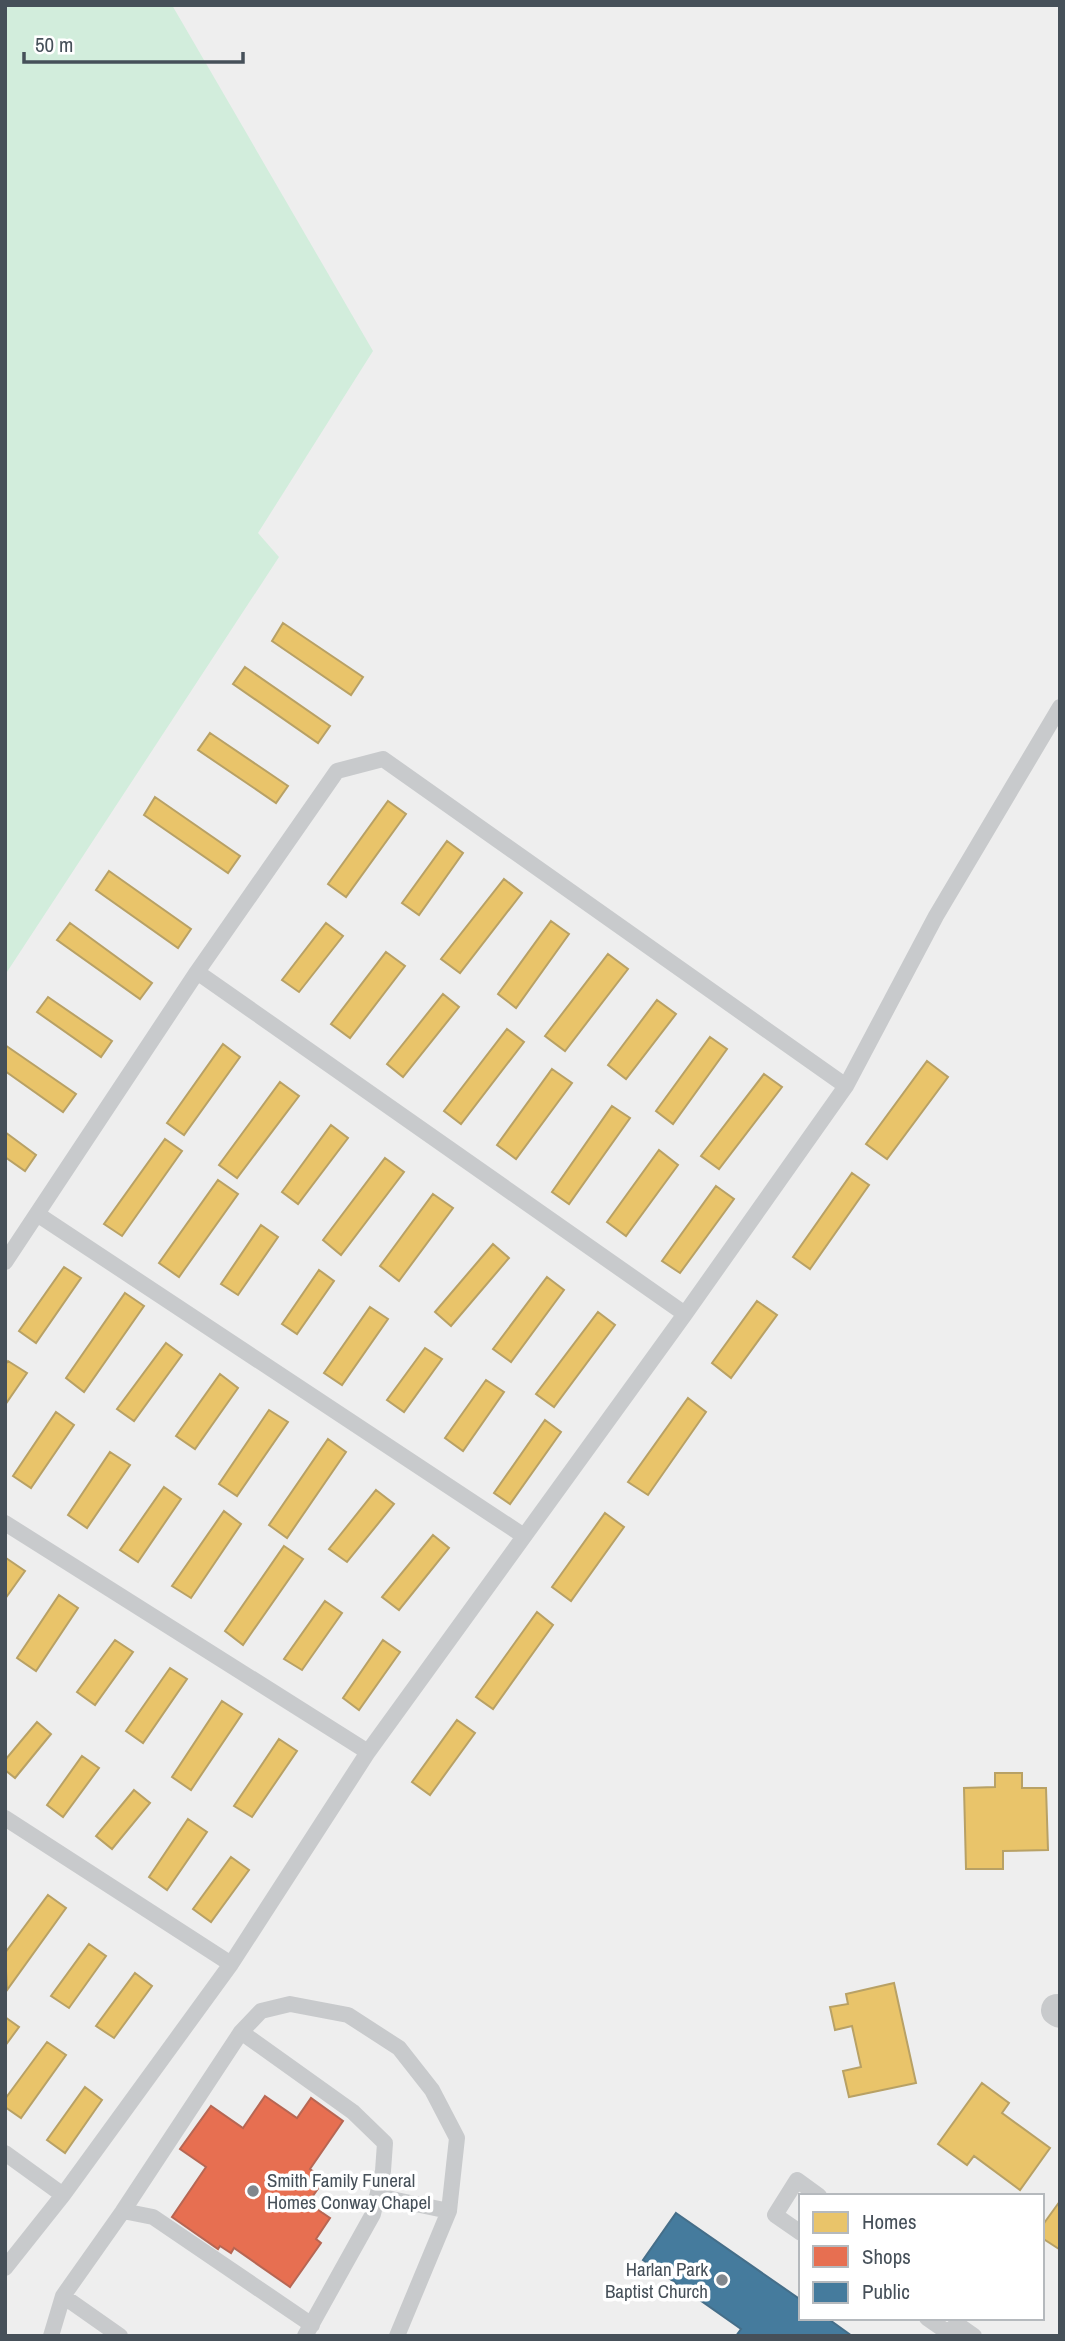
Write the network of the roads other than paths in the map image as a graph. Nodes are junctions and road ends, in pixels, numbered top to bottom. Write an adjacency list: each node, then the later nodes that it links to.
1 (1060, 707): 3 (lane)
2 (197, 972): 3 (lane); 4 (lane); 6 (lane)
3 (846, 1086): 6 (lane)
4 (37, 1214): 5 (lane); 8 (lane)
5 (5, 1262)
6 (685, 1314): 8 (lane)
7 (5, 1523): 9 (lane)
8 (524, 1536): 9 (lane)
9 (368, 1752): 11 (lane)
10 (5, 1818): 11 (lane)
11 (231, 1964): 15 (lane)
12 (240, 2032): 16 (lane); 17 (lane); 18 (lane)
13 (5, 2153): 15 (lane)
14 (816, 2194): 19 (lane)
15 (63, 2195): 20 (lane)
16 (377, 2196): 18 (lane); 24 (lane)
17 (123, 2211): 21 (lane); 24 (lane)
18 (449, 2211): 27 (lane)
19 (799, 2231)
20 (5, 2267)
21 (63, 2296): 25 (lane); 26 (lane)
22 (931, 2320): 23 (lane)
23 (951, 2328): 28 (lane)
24 (309, 2330)
25 (51, 2336)
26 (120, 2336)
27 (397, 2336)
28 (974, 2336)

